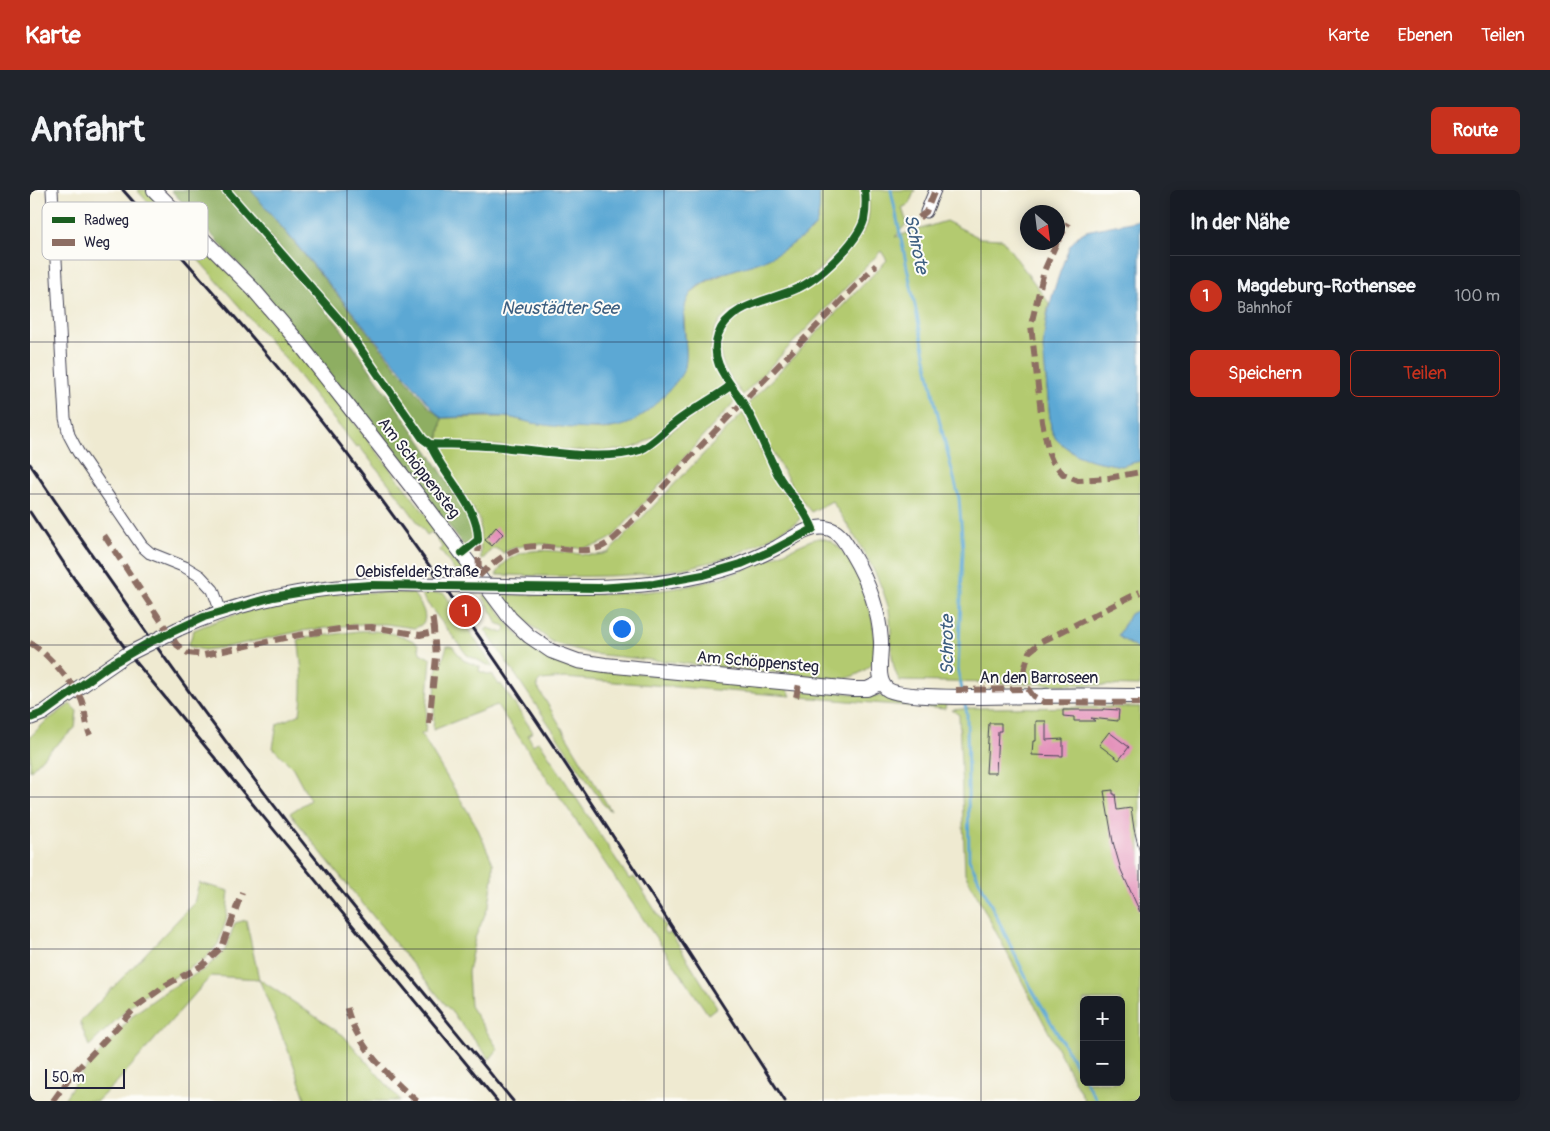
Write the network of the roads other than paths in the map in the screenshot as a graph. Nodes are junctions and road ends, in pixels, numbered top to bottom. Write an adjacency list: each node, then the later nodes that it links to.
1 (154, 190): 3 (street, Am Schöppensteg)
2 (935, 190): 4 (street)
3 (166, 202)
4 (926, 212)
5 (208, 245): 8 (street, Am Schöppensteg)
6 (56, 260): 7 (street)
7 (220, 612): 8 (street, Oebisfelder Straße, bridge); 10 (street, Oebisfelder Straße, bridge)
8 (882, 682): 9 (street, An den Barroseen)
9 (1140, 696)
10 (30, 718)

